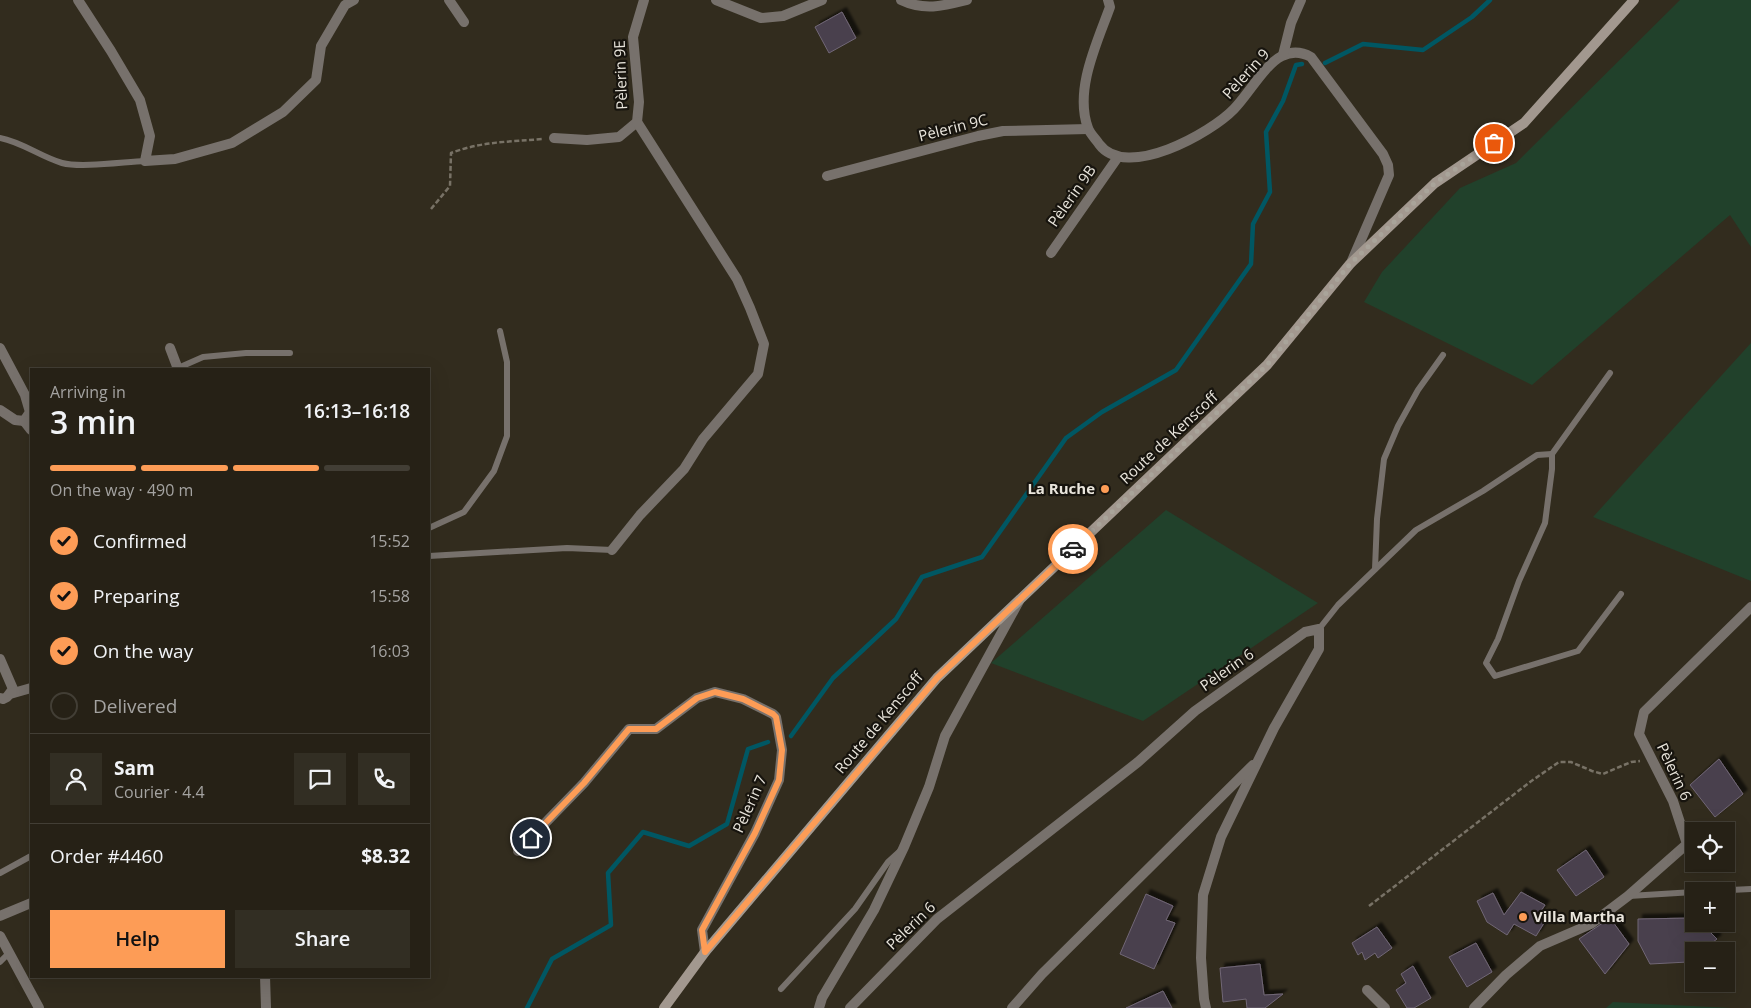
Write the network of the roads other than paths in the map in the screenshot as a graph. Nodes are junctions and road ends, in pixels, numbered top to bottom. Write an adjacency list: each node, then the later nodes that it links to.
1 (78, 0): 19 (street)
2 (354, 0): 19 (street)
3 (449, 0): 12 (street)
4 (644, 0): 14 (street, Pèlerin 9E)
5 (716, 0): 6 (street)
6 (822, 0)
7 (901, 0): 8 (street)
8 (967, 0)
9 (1108, 0): 15 (street)
10 (1301, 0): 13 (street)
11 (1634, 0): 22 (main road, Route de Kenscoff)
12 (464, 22)
13 (1283, 55): 18 (street, Pèlerin 9); 22 (street, Pèlerin 9)
14 (637, 122): 17 (street, Pèlerin 9E); 36 (street)
15 (1088, 129): 18 (street); 20 (street, Pèlerin 9C)
16 (0, 138): 19 (lane)
17 (554, 138)
18 (1118, 157): 21 (street, Pèlerin 9B)
19 (145, 160)
20 (827, 176)
21 (1051, 253)
22 (1350, 264): 40 (main road, Route de Kenscoff)
23 (500, 331): 35 (lane)
24 (0, 348): 32 (street)
25 (170, 348): 28 (street)
26 (290, 353): 29 (lane)
27 (1443, 355): 38 (lane)
28 (178, 368)
29 (180, 368)
30 (1610, 373): 34 (lane)
31 (0, 410): 32 (street)
32 (24, 421): 33 (street)
33 (30, 429)
34 (1552, 454): 38 (lane); 39 (lane)
35 (430, 528)
36 (612, 550): 37 (lane)
37 (430, 556)
38 (1375, 569): 42 (lane)
39 (1621, 594)
40 (1021, 598): 48 (street); 60 (main road, Route de Kenscoff)
41 (1751, 607): 55 (street, Pèlerin 6)
42 (1319, 629): 47 (street); 69 (street, Pèlerin 6)
43 (0, 658): 45 (street)
44 (30, 688): 45 (street)
45 (10, 694): 46 (street)
46 (0, 698)
47 (1259, 759): 70 (street); 71 (street)
48 (904, 847): 63 (lane); 68 (street)
49 (518, 851): 60 (street, Pèlerin 7)
50 (30, 857): 51 (lane)
51 (0, 873)
52 (1751, 889): 53 (lane)
53 (1735, 890)
54 (1685, 893): 55 (lane)
55 (1628, 896): 73 (street, Pèlerin 6)
56 (30, 902): 57 (street)
57 (0, 916)
58 (0, 936): 59 (street)
59 (10, 952): 61 (lane); 65 (street)
60 (705, 952): 67 (main road, Route de Kenscoff)
61 (0, 962)
62 (265, 978): 66 (street)
63 (781, 989)
64 (1367, 990): 72 (street)
65 (39, 1008)
66 (266, 1008)
67 (664, 1008)
68 (819, 1008)
69 (850, 1008)
70 (1012, 1008)
71 (1206, 1008)
72 (1385, 1008)
73 (1474, 1008)

